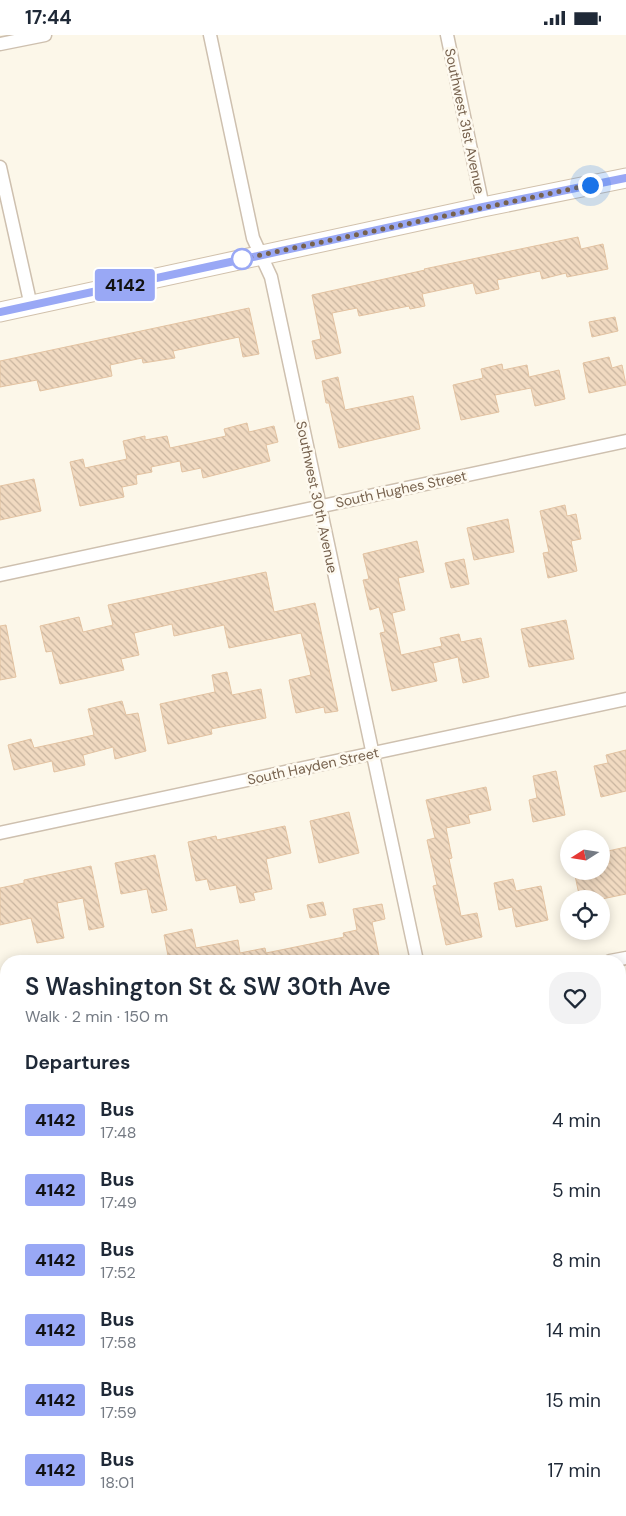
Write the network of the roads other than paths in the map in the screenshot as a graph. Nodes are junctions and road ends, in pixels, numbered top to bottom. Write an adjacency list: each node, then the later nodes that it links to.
1 (45, 35): 4 (street)
2 (210, 35): 8 (street, Southwest 30th Avenue)
3 (447, 35): 7 (street, Southwest 31st Avenue)
4 (0, 44)
5 (0, 167): 9 (street)
6 (626, 178): 7 (main road)
7 (483, 207): 8 (main road)
8 (261, 255): 9 (main road); 12 (street, Southwest 30th Avenue)
9 (31, 306): 10 (main road)
10 (0, 312)
11 (626, 441): 12 (street, South Hughes Street)
12 (320, 507): 13 (street, South Hughes Street); 15 (street, Southwest 30th Avenue)
13 (0, 575)
14 (626, 699): 15 (street, South Hayden Street)
15 (373, 753): 16 (street, South Hayden Street); 17 (street, Southwest 30th Avenue)
16 (0, 833)
17 (415, 955)

